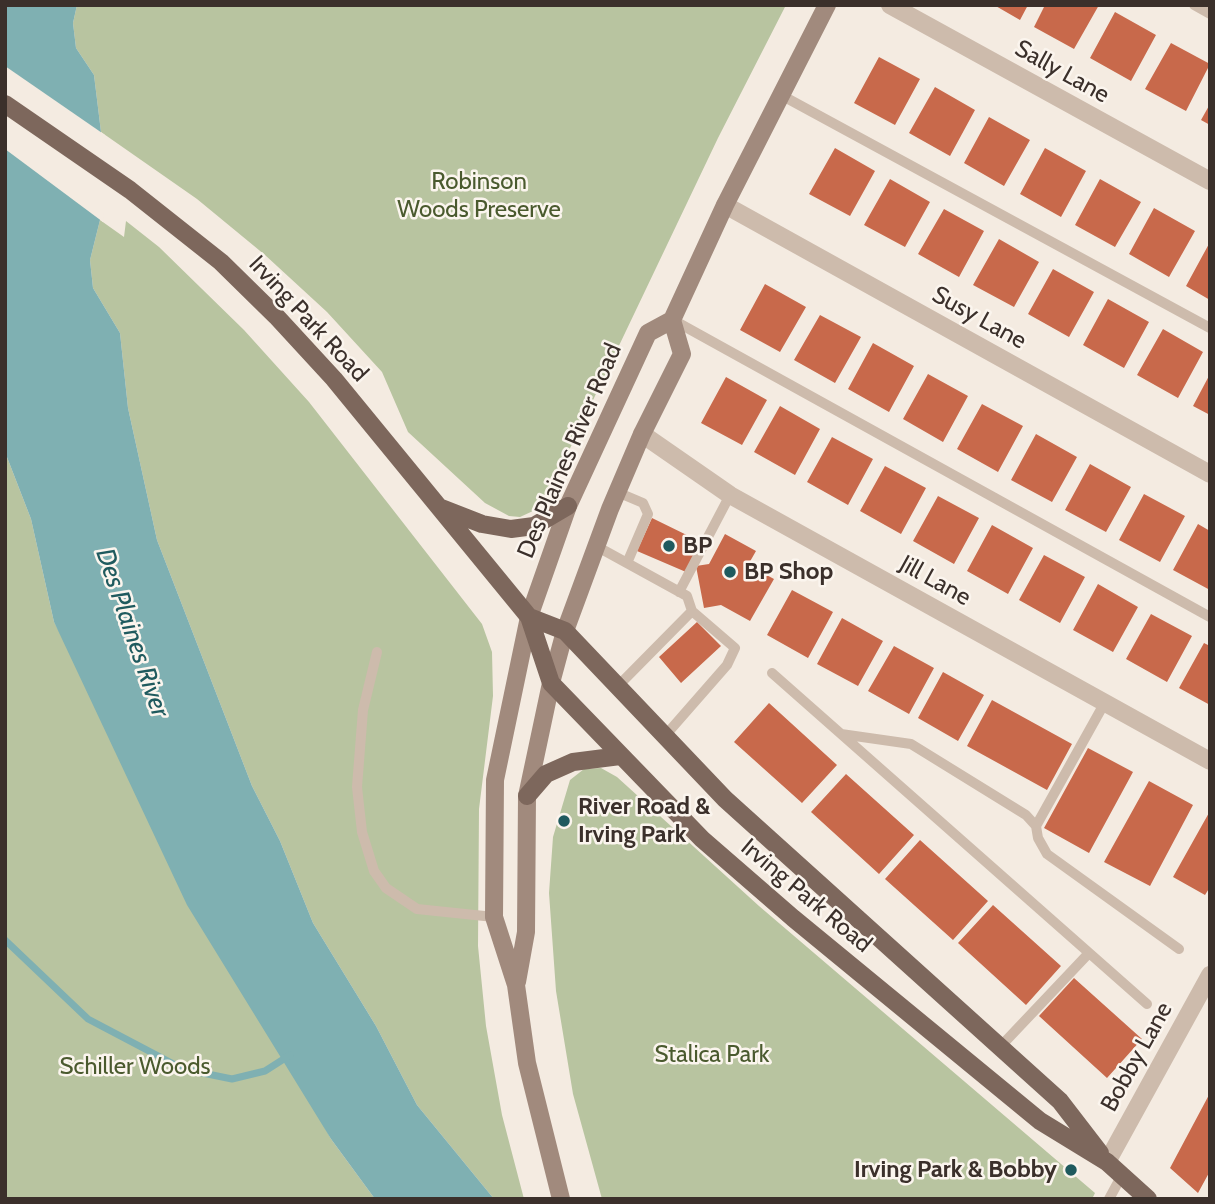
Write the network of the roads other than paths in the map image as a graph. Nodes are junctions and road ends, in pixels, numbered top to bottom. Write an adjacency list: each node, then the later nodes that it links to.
1 (827, 5): 5 (main road, Des Plaines River Road)
2 (890, 5): 7 (street, Sally Lane)
3 (1194, 5): 4 (lane)
4 (1210, 14)
5 (781, 95): 8 (main road, Des Plaines River Road); 10 (lane)
6 (5, 104): 16 (main road, Irving Park Road)
7 (1210, 181)
8 (725, 205): 9 (main road, Des Plaines River Road); 12 (street, Susy Lane)
9 (672, 320): 11 (main road, Des Plaines River Road); 15 (main road, Des Plaines River Road); 22 (lane)
10 (1210, 328)
11 (642, 434): 13 (main road, Des Plaines River Road); 14 (street, Jill Lane)
12 (1210, 474)
13 (617, 492): 17 (main road, Des Plaines River Road); 18 (lane)
14 (730, 495): 19 (lane); 28 (street, Jill Lane)
15 (568, 506): 16 (main road); 21 (main road, Des Plaines River Road)
16 (437, 507): 21 (main road, Irving Park Road)
17 (596, 546): 18 (lane); 23 (main road, Des Plaines River Road)
18 (627, 563): 19 (lane)
19 (679, 592): 20 (lane)
20 (692, 611): 27 (lane); 30 (lane)
21 (528, 617): 23 (main road, Irving Park Road); 26 (main road, Irving Park Road); 35 (main road, Des Plaines River Road)
22 (1210, 617)
23 (565, 631): 26 (main road, Des Plaines River Road); 27 (main road, Irving Park Road)
24 (377, 652): 35 (lane)
25 (772, 673): 29 (lane)
26 (551, 683): 31 (main road, Irving Park Road); 33 (main road, Des Plaines River Road)
27 (617, 687): 30 (main road, Irving Park Road)
28 (1104, 704): 32 (street, Jill Lane); 34 (lane)
29 (841, 733): 34 (lane); 37 (lane)
30 (663, 737): 41 (main road, Irving Park Road)
31 (620, 756): 33 (main road); 42 (main road, Irving Park Road)
32 (1210, 761)
33 (527, 796): 39 (main road, Des Plaines River Road)
34 (1036, 826): 36 (lane)
35 (494, 917): 39 (main road, Des Plaines River Road)
36 (1179, 949)
37 (1089, 953): 40 (lane); 41 (lane)
38 (1210, 975): 42 (street, Bobby Lane)
39 (516, 985): 44 (main road, Des Plaines River Road)
40 (1147, 1004)
41 (1000, 1047): 42 (main road, Irving Park Road)
42 (1107, 1162): 43 (main road, Irving Park Road)
43 (1122, 1175): 45 (lane); 46 (main road, Irving Park Road)
44 (561, 1199)
45 (1109, 1199)
46 (1148, 1199)

